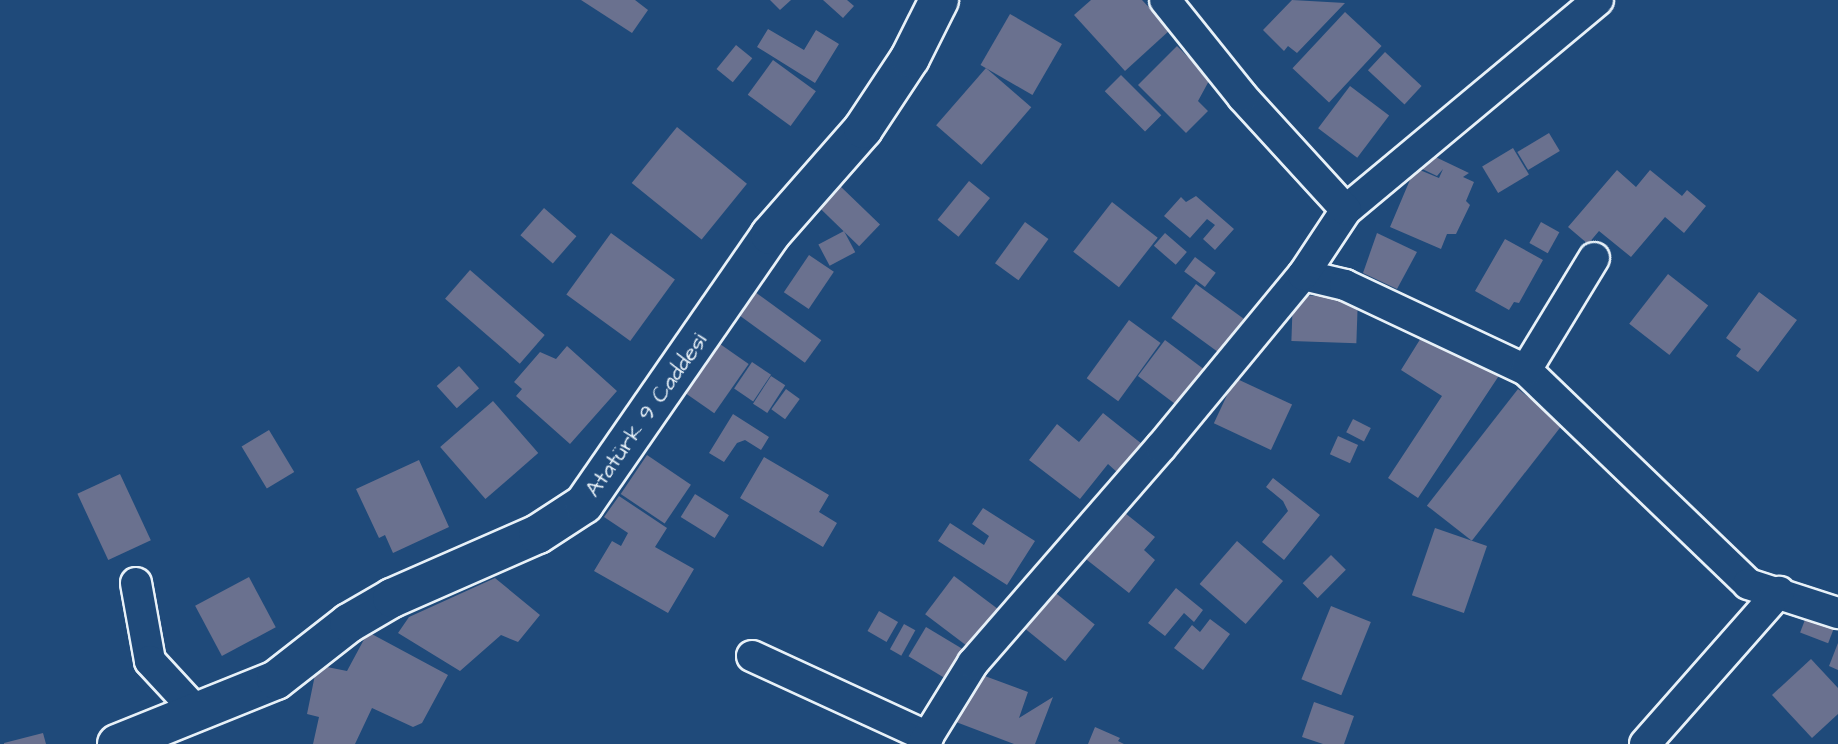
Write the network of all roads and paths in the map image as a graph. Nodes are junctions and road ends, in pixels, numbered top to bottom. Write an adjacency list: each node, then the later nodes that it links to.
1 (939, 0): 12 (street, Atatürk 9 Caddesi)
2 (1165, 0): 4 (street)
3 (1598, 0): 4 (street)
4 (1346, 210): 6 (street)
5 (1594, 258): 7 (street)
6 (1303, 275): 7 (street); 13 (street)
7 (1526, 370): 9 (street)
8 (136, 583): 12 (street)
9 (1779, 592): 10 (street); 15 (street)
10 (1838, 612)
11 (752, 656): 13 (street)
12 (199, 714): 14 (street, Atatürk 9 Caddesi)
13 (925, 740)
14 (117, 744)
15 (1645, 744)

